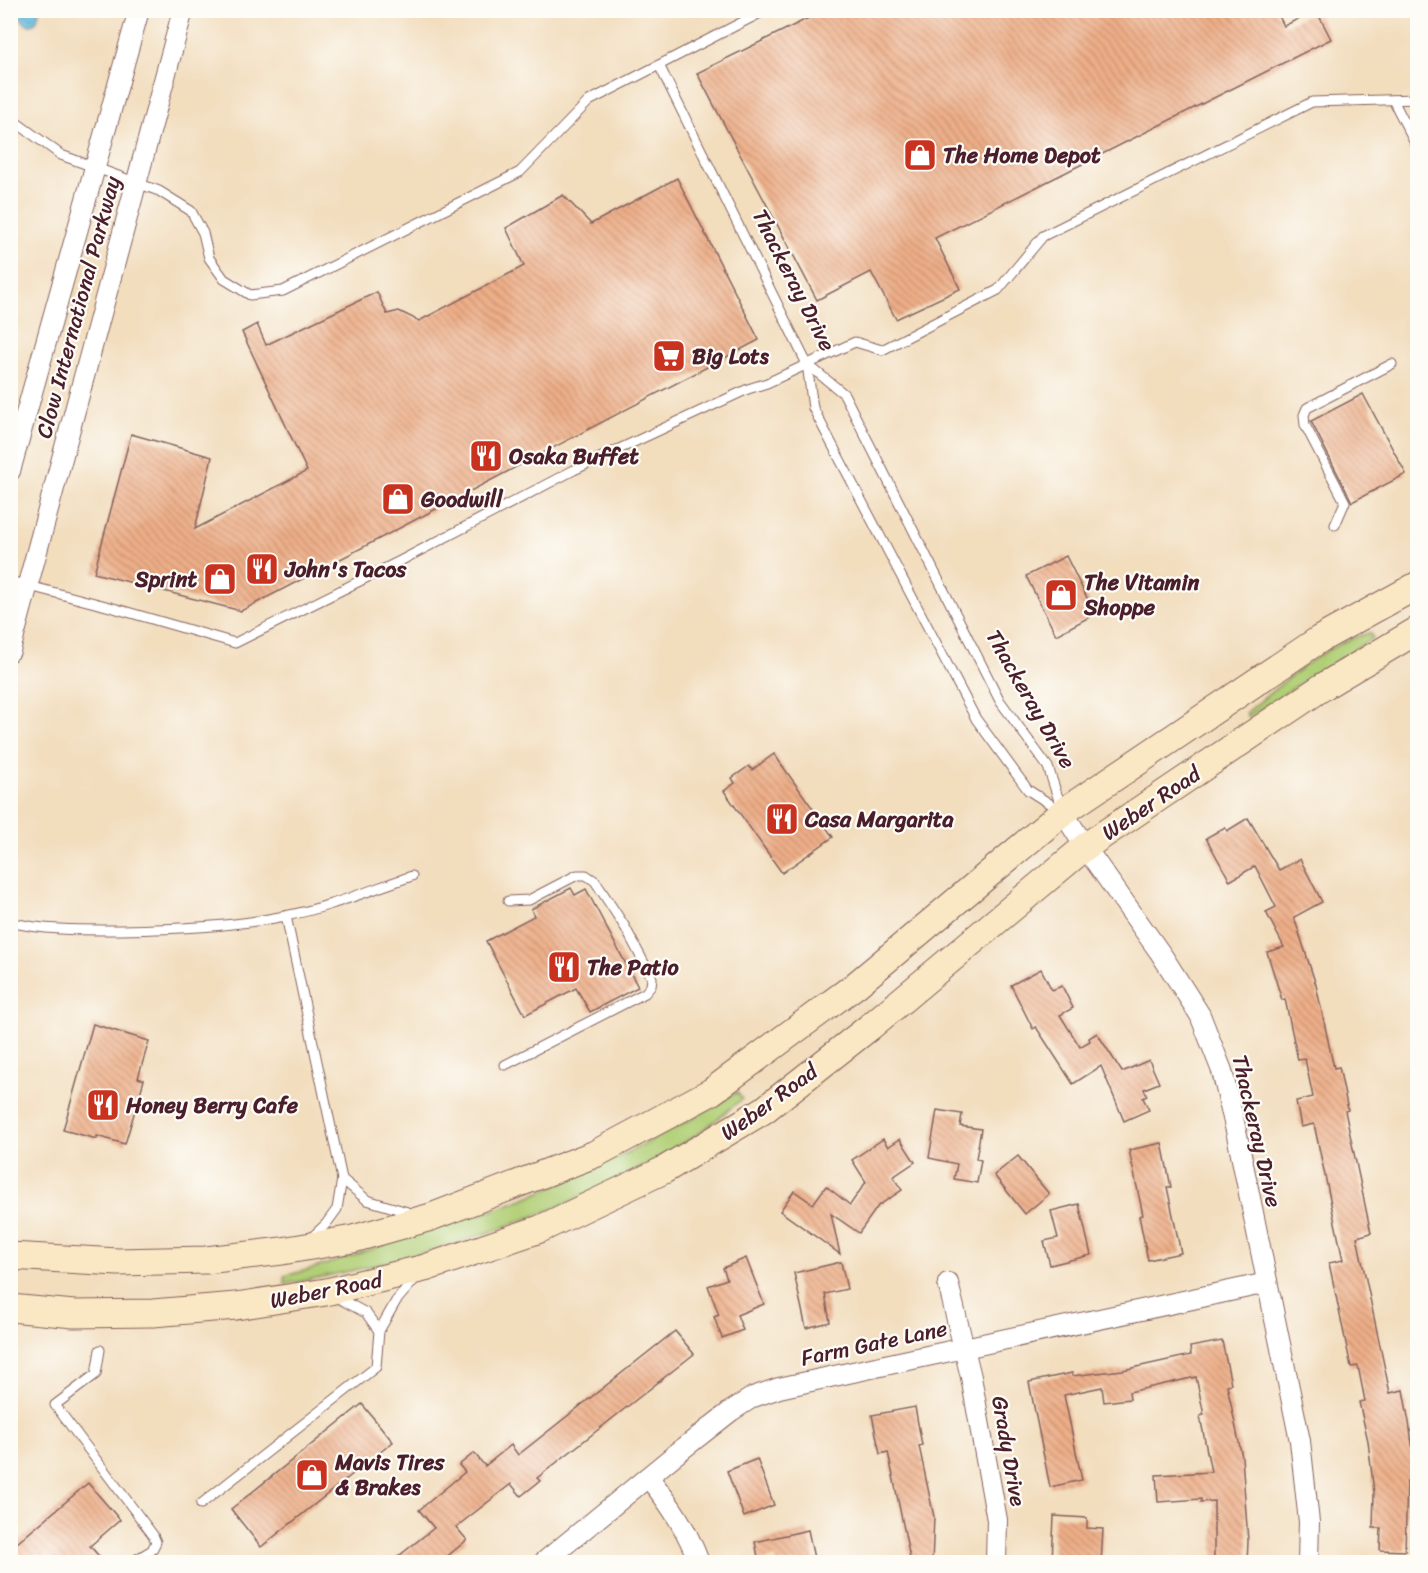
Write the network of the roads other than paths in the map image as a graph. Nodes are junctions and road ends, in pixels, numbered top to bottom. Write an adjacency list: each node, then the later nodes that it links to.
1 (139, 10): 9 (street, Clow International Parkway)
2 (183, 10): 10 (street, Clow International Parkway)
3 (766, 10): 4 (lane)
4 (659, 65): 10 (lane); 11 (lane, Thackeray Drive)
5 (1418, 99): 6 (lane)
6 (1393, 100): 8 (lane); 11 (lane)
7 (10, 118): 9 (lane)
8 (1418, 149)
9 (95, 167): 10 (lane); 13 (street, Clow International Parkway)
10 (136, 181): 15 (street, Clow International Parkway)
11 (807, 364): 15 (lane); 19 (lane, Thackeray Drive); 19 (lane)
12 (1392, 364): 14 (lane)
13 (10, 471)
14 (1335, 525)
15 (19, 583): 18 (street, Clow International Parkway)
16 (1418, 585): 19 (main road, Weber Road)
17 (1418, 630): 20 (main road, Weber Road)
18 (10, 651)
19 (1063, 812): 20 (street, Thackeray Drive); 27 (main road, Weber Road)
20 (1085, 848): 30 (main road, Weber Road); 32 (street, Thackeray Drive)
21 (412, 876): 23 (lane)
22 (508, 901): 25 (lane)
23 (286, 916): 24 (lane); 26 (lane)
24 (10, 922)
25 (505, 1065)
26 (342, 1179): 27 (lane); 28 (lane)
27 (431, 1217): 28 (main road, Weber Road)
28 (282, 1251): 29 (main road, Weber Road)
29 (10, 1256)
30 (425, 1268): 33 (main road, Weber Road); 35 (lane)
31 (948, 1283): 36 (street, Grady Drive)
32 (1267, 1283): 36 (street, Farm Gate Lane); 44 (street, Thackeray Drive)
33 (326, 1292): 34 (main road, Weber Road); 35 (lane)
34 (10, 1308)
35 (379, 1331): 39 (lane)
36 (964, 1348): 38 (street, Farm Gate Lane); 43 (street, Grady Drive)
37 (100, 1350): 40 (lane)
38 (648, 1477): 41 (street, Farm Gate Lane); 42 (street)
39 (201, 1504)
40 (132, 1563)
41 (544, 1563)
42 (699, 1563)
43 (996, 1563)
44 (1308, 1563)

